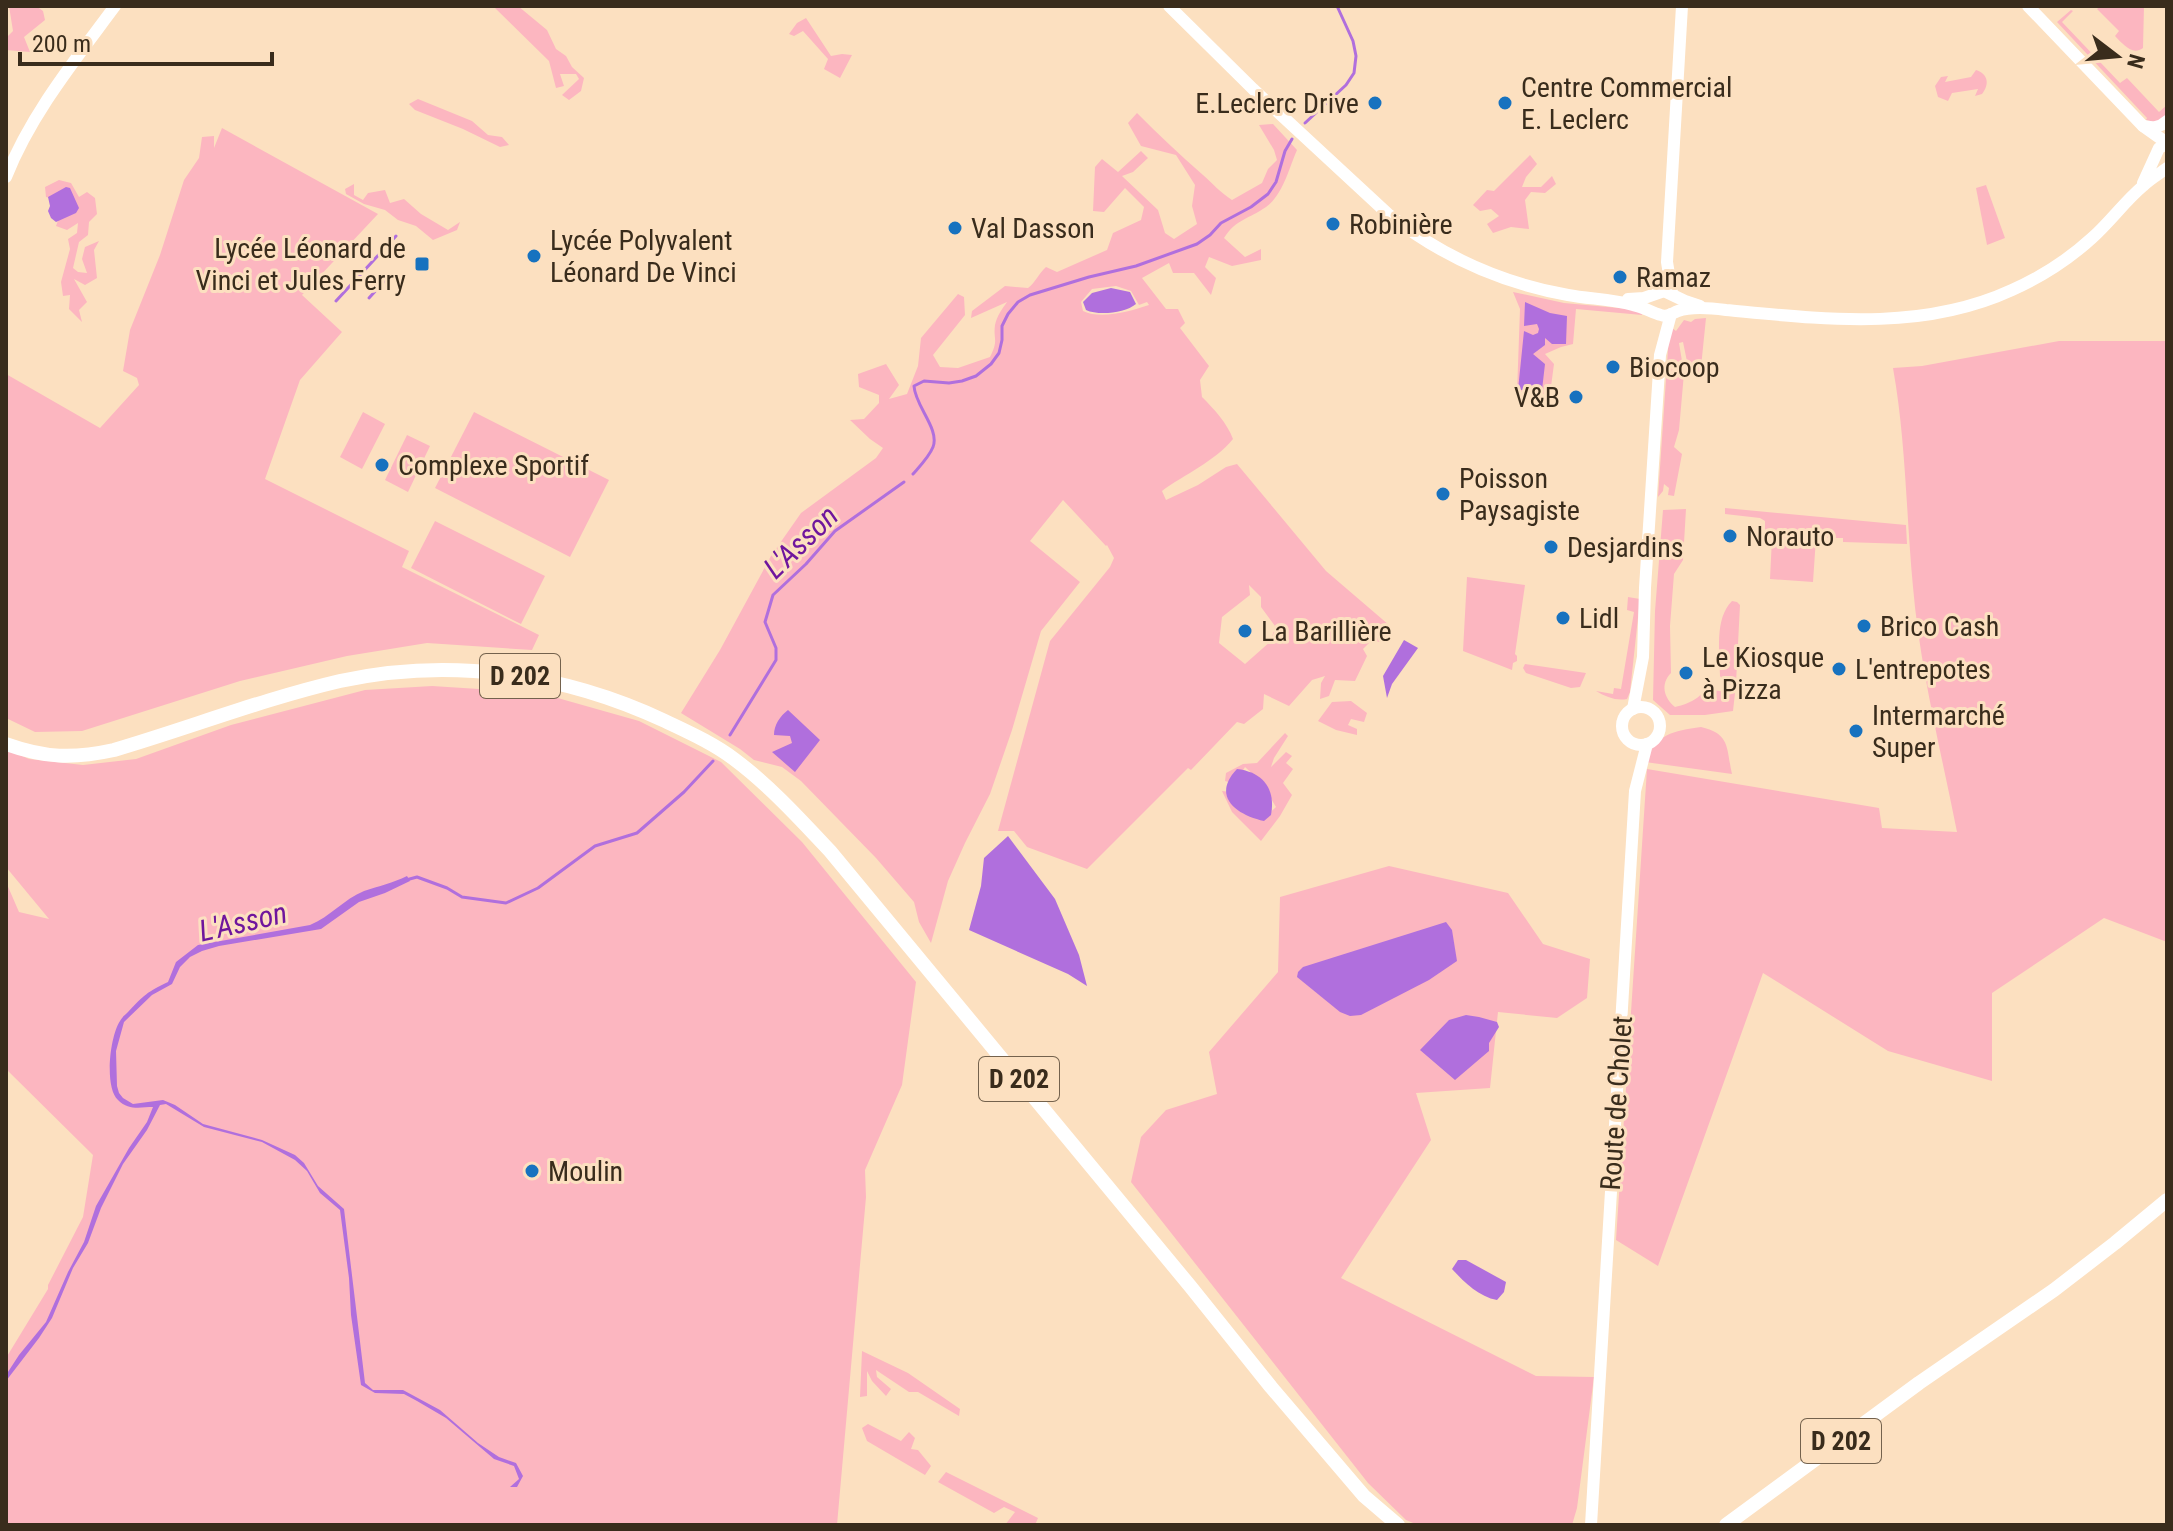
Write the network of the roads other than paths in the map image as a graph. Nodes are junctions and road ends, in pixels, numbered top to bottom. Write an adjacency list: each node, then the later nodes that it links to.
1 (115, 6): 10 (main road)
2 (1169, 6): 15 (main road)
3 (1682, 6): 12 (main road)
4 (2028, 6): 6 (main road)
5 (2167, 121): 6 (main road)
6 (2145, 128): 7 (main road); 8 (main road)
7 (2167, 143): 8 (main road)
8 (2156, 155): 9 (main road); 11 (main road)
9 (2167, 168): 11 (main road)
10 (6, 177)
11 (2142, 186): 16 (main road)
12 (1667, 262): 13 (main road); 14 (main road)
13 (1656, 294): 14 (main road); 15 (main road); 17 (main road)
14 (1674, 295): 16 (main road); 18 (main road)
15 (1616, 301): 17 (main road)
16 (1711, 308): 18 (main road)
17 (1655, 312): 18 (main road); 19 (main road)
18 (1673, 313): 19 (main road)
19 (1660, 355): 20 (main road)
20 (1643, 657): 21 (main road); 22 (main road)
21 (1633, 709): 22 (main road); 23 (main road)
22 (1650, 709): 25 (main road)
23 (1630, 741): 25 (main road); 26 (main road, Route de Cholet)
24 (6, 744): 29 (main road, D 202)
25 (1647, 744): 26 (main road, Route de Cholet)
26 (1635, 791): 28 (main road, Route de Cholet)
27 (2167, 1200): 32 (main road, D 202)
28 (1592, 1486): 30 (main road); 31 (main road)
29 (1398, 1525)
30 (1582, 1525)
31 (1591, 1525)
32 (1726, 1525)

